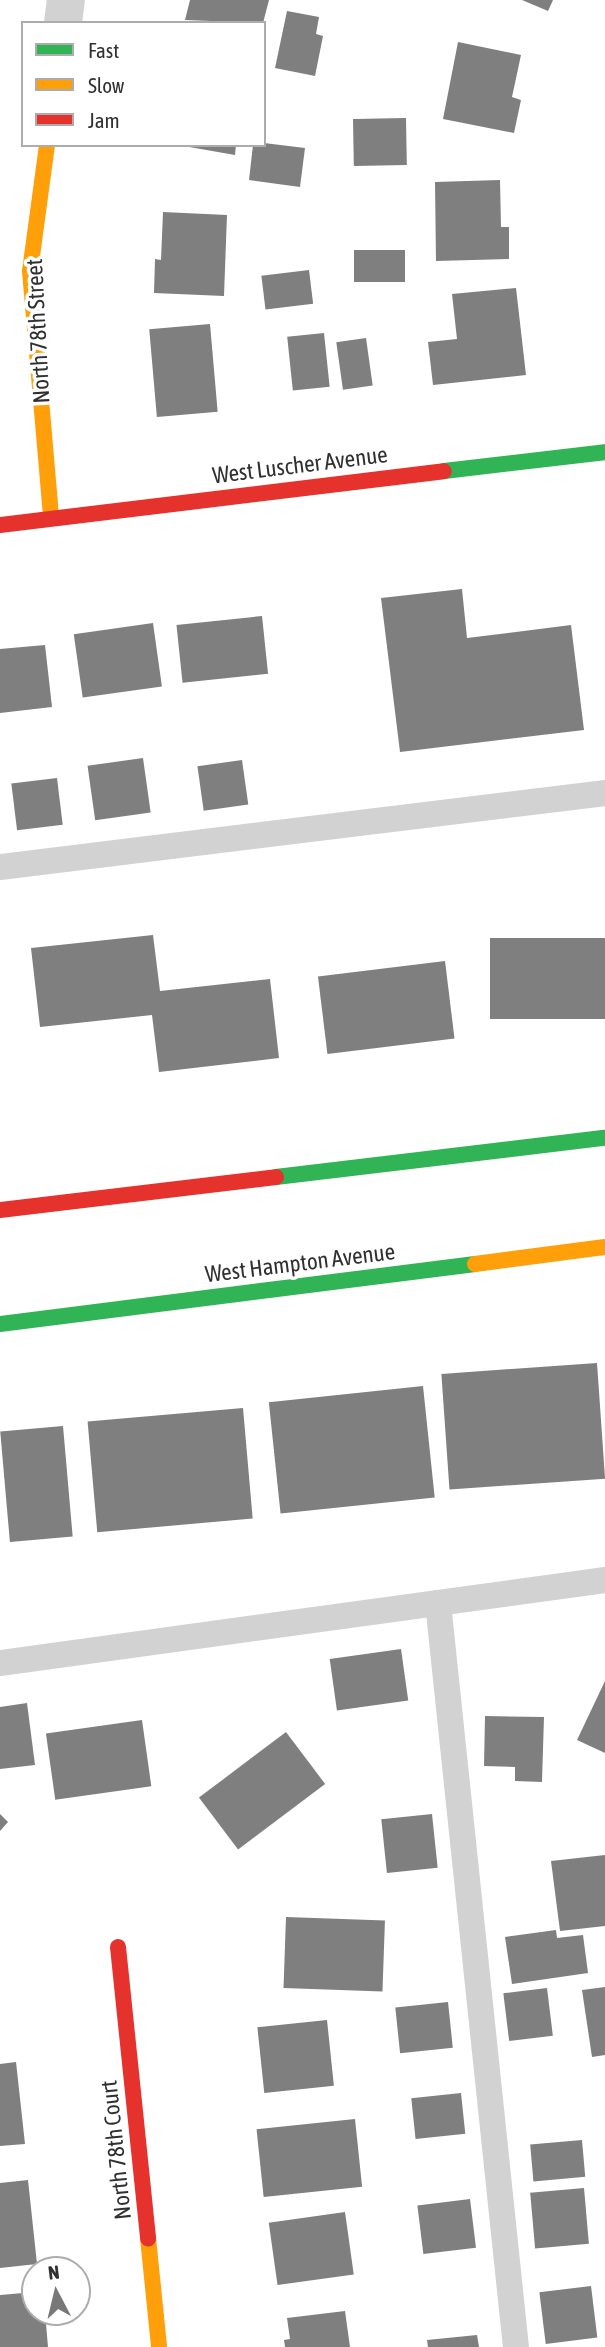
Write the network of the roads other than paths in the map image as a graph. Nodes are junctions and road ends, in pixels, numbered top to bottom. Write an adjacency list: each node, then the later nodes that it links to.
1 (66, 0): 2 (street)
2 (63, 21)
3 (47, 147): 5 (street, North 78th Street)
4 (605, 452): 5 (street, West Luscher Avenue)
5 (51, 518): 6 (street, West Luscher Avenue)
6 (0, 525)
7 (605, 793): 8 (lane)
8 (0, 867)
9 (605, 1138): 10 (street)
10 (0, 1210)
11 (605, 1247): 12 (street, West Hampton Avenue)
12 (0, 1324)
13 (605, 1580): 14 (lane)
14 (438, 1603): 15 (lane); 18 (lane)
15 (0, 1662)
16 (118, 1947): 17 (street, North 78th Court)
17 (159, 2347)
18 (516, 2347)

